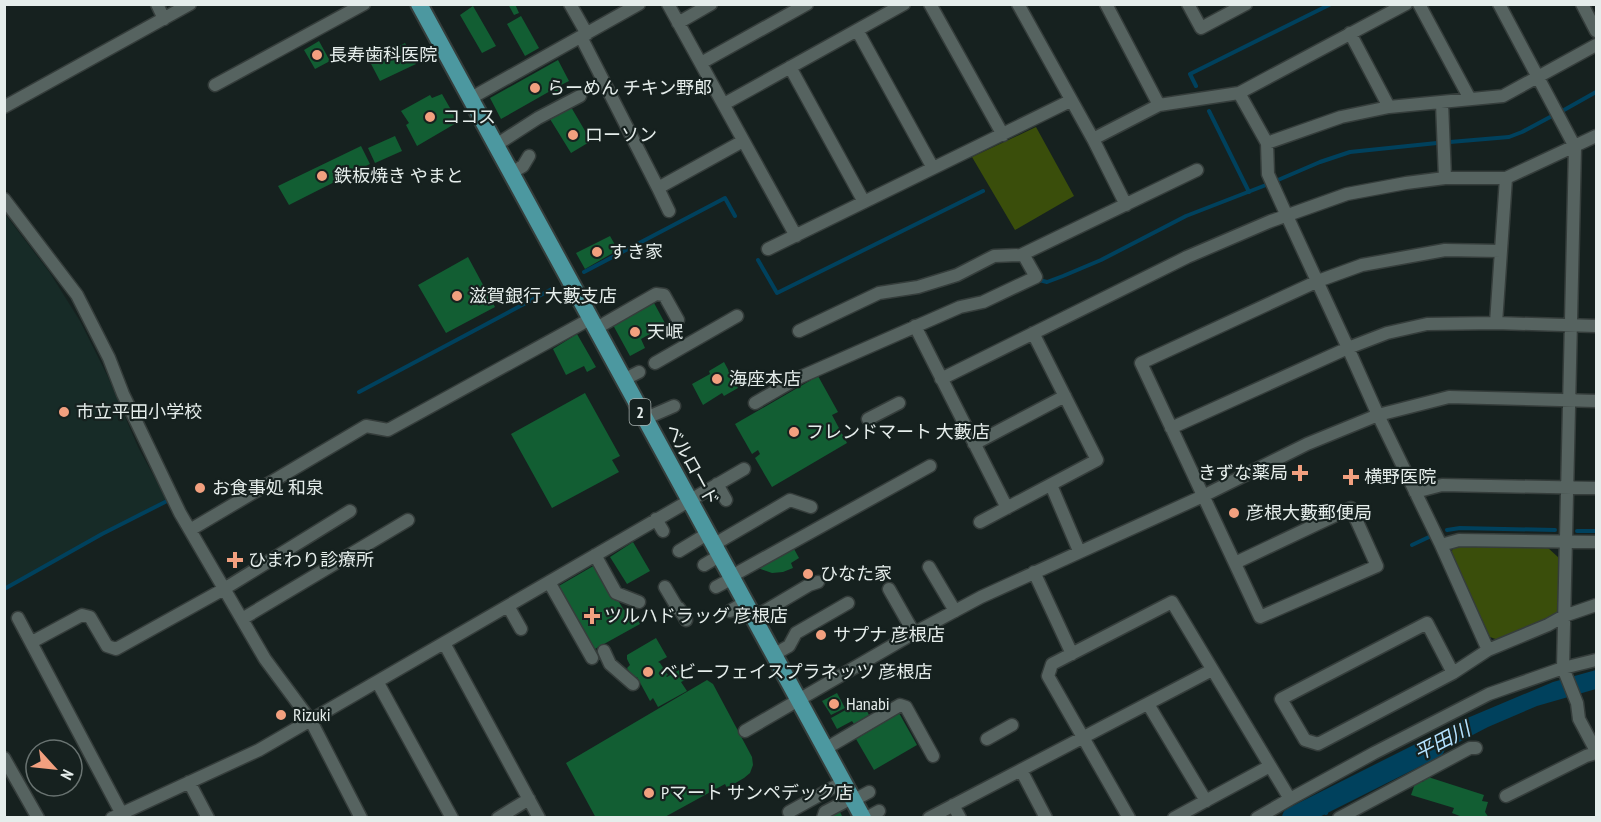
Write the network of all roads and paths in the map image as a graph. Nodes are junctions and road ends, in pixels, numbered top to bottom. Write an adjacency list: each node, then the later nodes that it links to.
1 (157, 4): 20 (street)
2 (190, 4): 20 (street)
3 (364, 4): 30 (street)
4 (419, 4): 33 (main road, ベルロード / 2)
5 (570, 4): 25 (street)
6 (639, 4): 25 (street)
7 (668, 4): 21 (street)
8 (711, 4): 21 (street)
9 (807, 4): 27 (street)
10 (904, 4): 22 (street)
11 (930, 4): 41 (street)
12 (1018, 4): 35 (street)
13 (1106, 4): 38 (street)
14 (1188, 4): 15 (street)
15 (1246, 4)
16 (1406, 4): 24 (street)
17 (1419, 4): 34 (street)
18 (1499, 4): 29 (street)
19 (1582, 4): 23 (street)
20 (164, 19): 40 (street)
21 (678, 22): 27 (street)
22 (857, 30): 28 (street); 49 (street)
23 (1596, 30)
24 (1350, 33): 31 (street); 39 (street)
25 (584, 35): 33 (street); 54 (street)
26 (1596, 45): 29 (street)
27 (701, 63): 37 (street)
28 (790, 67): 37 (street); 56 (street)
29 (1539, 77): 34 (street); 47 (street)
30 (215, 85)
31 (1239, 93): 38 (street); 45 (street)
32 (580, 96): 46 (street)
33 (471, 98): 46 (main road, ベルロード / 2)
34 (1470, 99): 36 (street)
35 (1070, 101): 41 (street); 43 (street)
36 (1442, 103): 39 (street); 52 (street)
37 (724, 104): 44 (street)
38 (1159, 105): 43 (street)
39 (1389, 106): 45 (street)
40 (4, 107)
41 (1003, 135): 49 (street)
42 (1596, 136): 47 (street)
43 (1093, 139): 57 (street)
44 (743, 141): 54 (street); 60 (street)
45 (1267, 143): 59 (street)
46 (496, 145): 51 (main road, ベルロード / 2)
47 (1575, 147): 53 (street); 69 (street)
48 (529, 156): 51 (street)
49 (933, 168): 56 (street)
50 (1197, 170): 57 (street)
51 (511, 173): 68 (main road, ベルロード / 2)
52 (1445, 178): 53 (street); 59 (street)
53 (1506, 178): 62 (street)
54 (658, 188): 58 (street)
55 (4, 199): 106 (street)
56 (864, 202): 60 (street)
57 (1126, 205): 63 (street)
58 (669, 211)
59 (1287, 216): 64 (street); 73 (street)
60 (796, 236): 61 (street)
61 (768, 249)
62 (1501, 251): 64 (street); 67 (street)
63 (1023, 254): 71 (street); 72 (street)
64 (1318, 281): 74 (street); 88 (street)
65 (736, 316): 75 (street)
66 (678, 320): 68 (street)
67 (1496, 323): 69 (street); 74 (street)
68 (593, 324): 78 (main road, ベルロード / 2); 106 (street)
69 (1572, 326): 70 (street); 80 (street)
70 (1596, 326)
71 (915, 327): 77 (street); 82 (street)
72 (799, 331)
73 (1033, 333): 77 (street); 79 (street)
74 (1348, 348): 85 (street); 88 (street)
75 (655, 363)
76 (639, 372): 78 (street)
77 (941, 379): 89 (street)
78 (623, 380): 86 (main road, ベルロード / 2)
79 (1065, 396): 89 (street); 93 (street)
80 (1569, 400): 81 (street); 85 (street); 94 (street)
81 (1596, 401)
82 (755, 403)
83 (899, 403): 87 (street)
84 (674, 406): 86 (street)
85 (1377, 415): 96 (street); 97 (street)
86 (644, 419): 98 (main road, ベルロード / 2)
87 (868, 419)
88 (1171, 428): 97 (street)
89 (974, 444): 101 (street)
90 (930, 466): 119 (street)
91 (744, 469): 92 (street)
92 (717, 484): 98 (street); 99 (street)
93 (1051, 485): 101 (street); 113 (street)
94 (1567, 487): 95 (street); 96 (street); 108 (street)
95 (1596, 488)
96 (1415, 492): 111 (street)
97 (1203, 496): 113 (street); 115 (street)
98 (688, 500): 103 (street); 110 (main road, ベルロード / 2)
99 (726, 500)
100 (811, 507): 110 (street)
101 (1007, 508): 105 (street)
102 (350, 511): 124 (street)
103 (656, 519): 107 (street); 114 (street)
104 (408, 520): 134 (street)
105 (980, 522)
106 (190, 530): 124 (street)
107 (663, 531)
108 (1566, 541): 109 (street); 111 (street); 131 (street)
109 (1596, 542)
110 (713, 545): 112 (street); 116 (street); 119 (main road, ベルロード / 2)
111 (1441, 545): 140 (street)
112 (679, 551)
113 (1079, 551): 118 (street)
114 (595, 555): 120 (street); 126 (street)
115 (1235, 563): 115 (street)
116 (704, 565)
117 (929, 567): 130 (street)
118 (1034, 572): 130 (street); 142 (street)
119 (731, 578): 123 (street); 133 (main road, ベルロード / 2)
120 (549, 582): 129 (street); 144 (street)
121 (818, 582): 133 (street)
122 (665, 587): 135 (street)
123 (716, 587)
124 (224, 589): 134 (street); 138 (street)
125 (889, 590): 137 (street)
126 (639, 602)
127 (848, 603): 143 (street)
128 (1596, 605): 131 (street)
129 (508, 606): 136 (street); 139 (street)
130 (955, 611): 137 (street)
131 (1564, 616): 140 (street); 147 (street)
132 (18, 618): 138 (street)
133 (753, 618): 143 (main road, ベルロード / 2)
134 (242, 620): 153 (street)
135 (686, 620)
136 (521, 629)
137 (914, 633): 151 (street)
138 (32, 642): 176 (street)
139 (444, 643): 149 (street); 171 (street)
140 (1488, 650): 148 (street)
141 (604, 651): 150 (street)
142 (1072, 654): 146 (street); 156 (street)
143 (773, 655): 151 (main road, ベルロード / 2)
144 (592, 658)
145 (1596, 660): 147 (street)
146 (1212, 670): 152 (street); 163 (street)
147 (1564, 670): 160 (street); 170 (street)
148 (1453, 673): 148 (street)
149 (378, 683): 153 (street); 180 (street)
150 (633, 684)
151 (798, 700): 155 (street); 159 (main road, ベルロード / 2)
152 (1148, 704): 156 (street); 172 (street)
153 (311, 721): 165 (street); 179 (street)
154 (1011, 725): 157 (street)
155 (745, 731)
156 (1084, 737): 164 (street); 187 (street)
157 (987, 739)
158 (1476, 748): 190 (street)
159 (825, 749): 161 (street); 166 (main road, ベルロード / 2)
160 (1596, 752): 168 (street)
161 (933, 756)
162 (4, 758): 177 (street)
163 (1270, 766): 170 (street); 172 (street)
164 (1021, 770): 173 (street); 186 (street)
165 (189, 782): 176 (street); 178 (street)
166 (843, 782): 169 (main road, ベルロード / 2); 174 (street)
167 (869, 792): 169 (street)
168 (1506, 796)
169 (853, 799): 175 (main road, ベルロード / 2); 183 (street)
170 (1290, 799): 189 (street)
171 (529, 800): 181 (street); 182 (street)
172 (1206, 801): 188 (street)
173 (953, 805): 184 (street); 185 (street)
174 (789, 812)
175 (869, 815)
176 (119, 816)
177 (38, 818)
178 (208, 818)
179 (361, 818)
180 (452, 818)
181 (498, 818)
182 (539, 818)
183 (823, 818)
184 (929, 818)
185 (960, 818)
186 (1046, 818)
187 (1129, 818)
188 (1174, 818)
189 (1257, 818)
190 (1339, 818)

